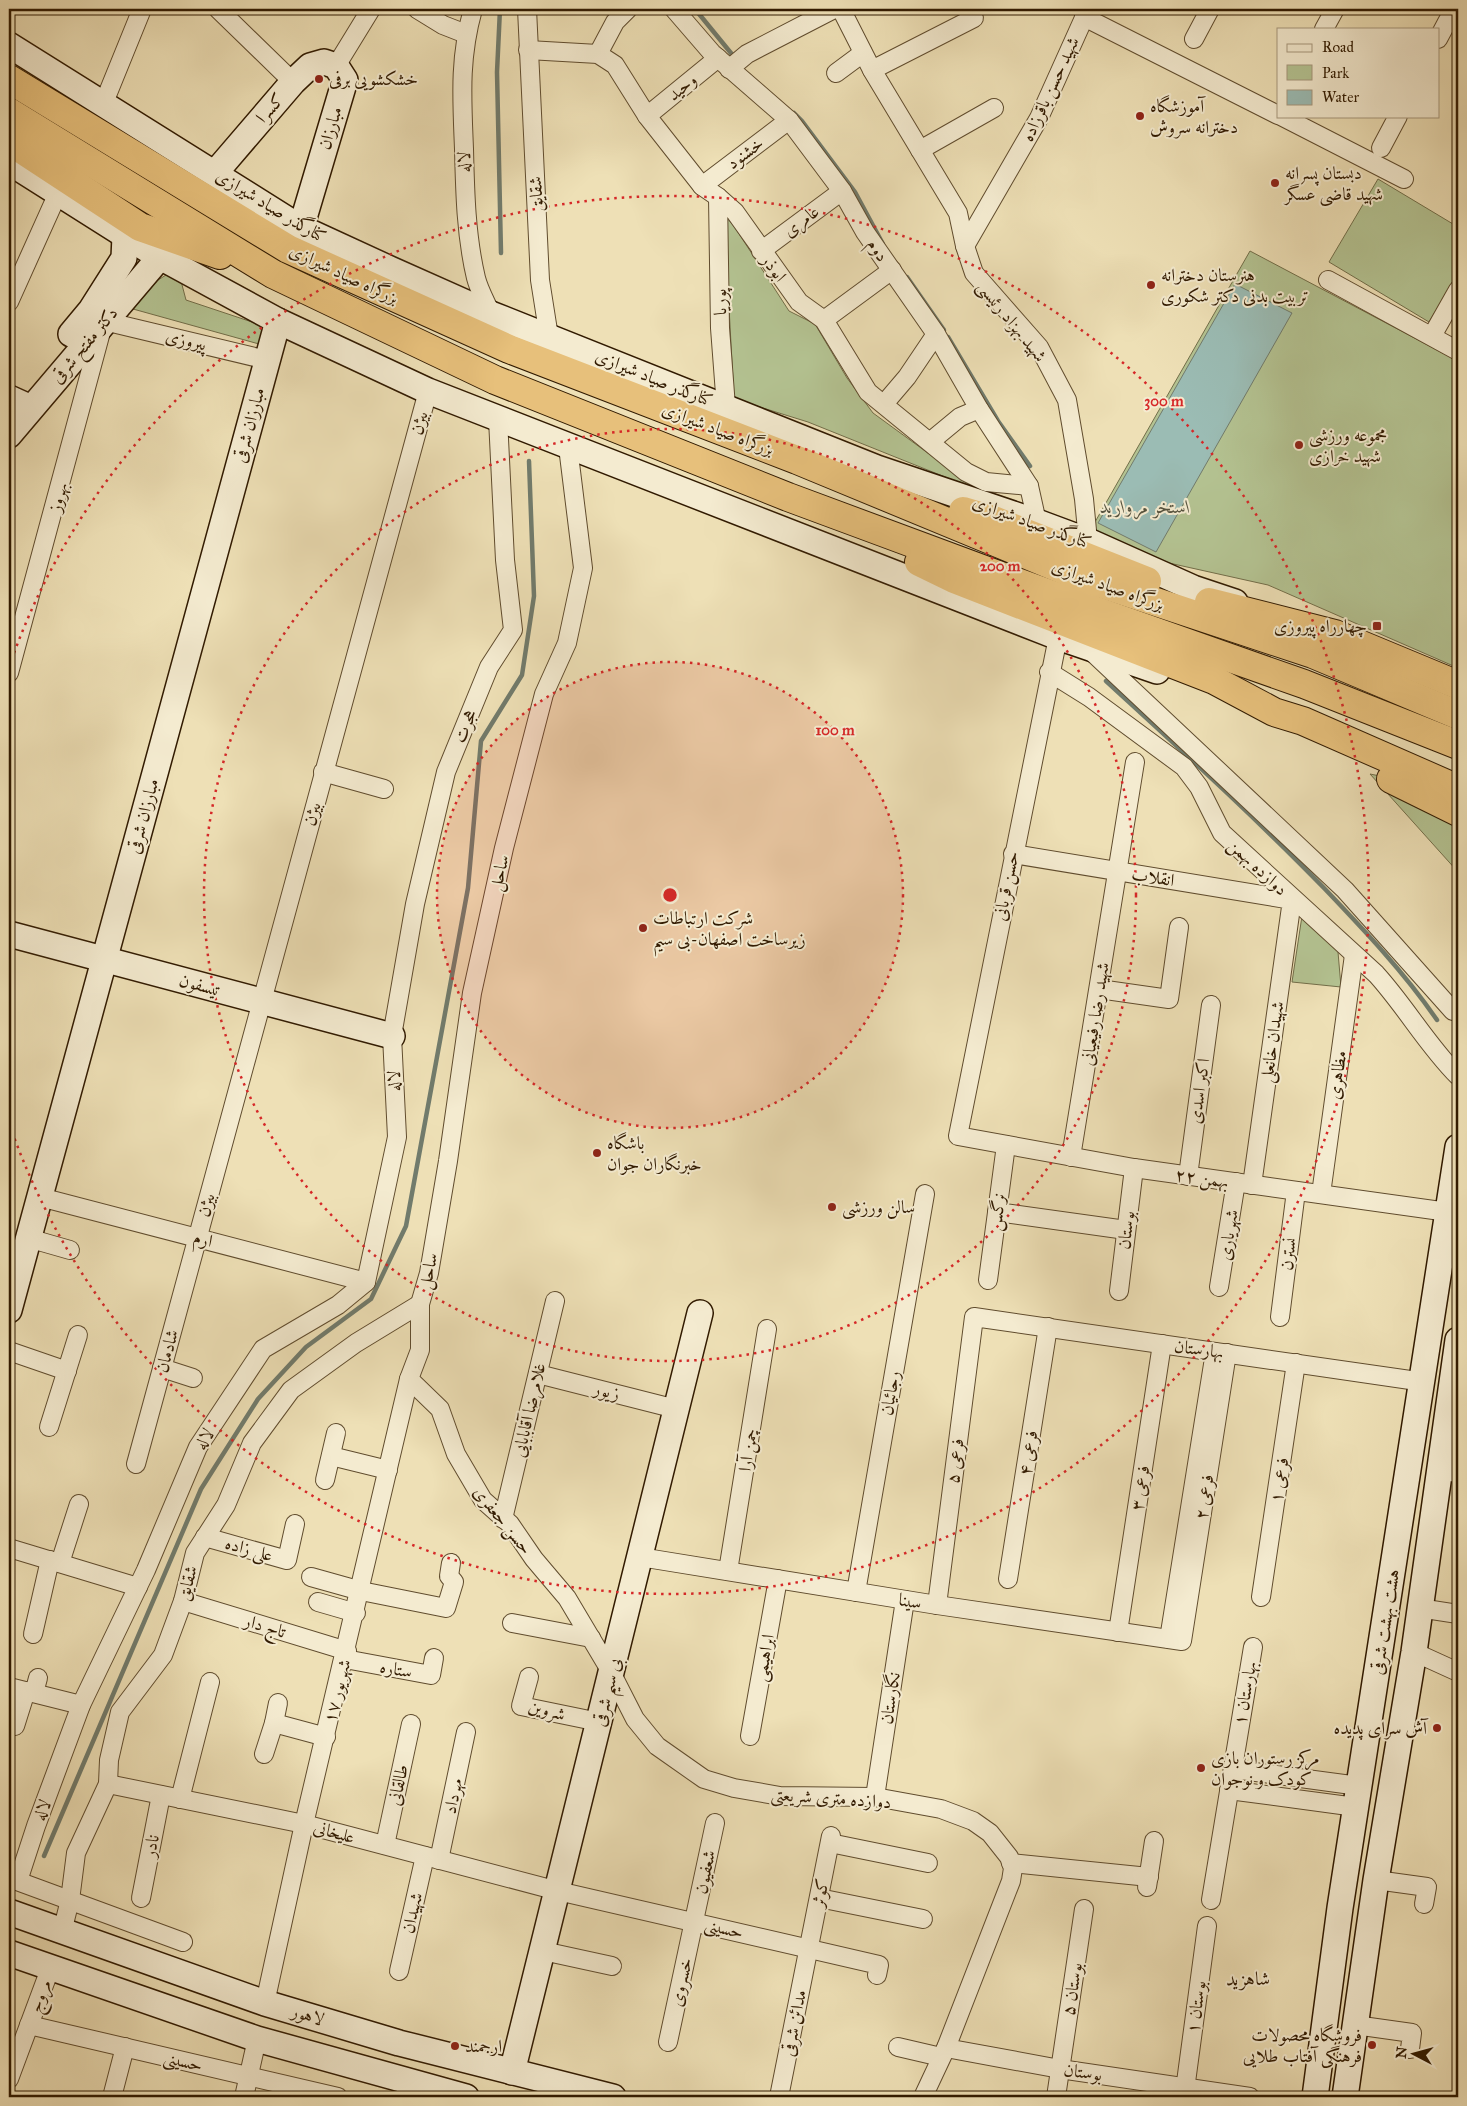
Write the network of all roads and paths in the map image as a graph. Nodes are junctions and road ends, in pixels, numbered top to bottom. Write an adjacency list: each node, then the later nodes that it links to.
1 (142, 9): 31 (street)
2 (218, 9): 30 (street)
3 (371, 9): 26 (street)
4 (416, 9): 17 (street)
5 (473, 9): 17 (street, لاله)
6 (527, 9): 21 (street)
7 (628, 9): 23 (street)
8 (674, 9): 25 (street, دوم)
9 (834, 9): 25 (street, وحید)
10 (841, 9): 22 (street, شهید بهزاد رئیسی)
11 (1210, 9): 19 (street)
12 (1335, 9): 16 (street)
13 (1454, 9): 18 (street)
14 (1086, 13): 34 (street, شهید حسن باقرزاده); 51 (street, شهید حسن باقرزاده)
15 (974, 18): 27 (street)
16 (1325, 28)
17 (466, 34): 59 (street, لاله)
18 (1440, 35)
19 (1194, 39)
20 (9, 45): 31 (main road, کنارگذر صیاد شیرازی)
21 (528, 50): 23 (street); 65 (street, شقایق)
22 (863, 53): 27 (street, شهید بهزاد رئیسی); 28 (street)
23 (598, 54): 35 (street, ابوذر)
24 (9, 60): 50 (highway)
25 (724, 64): 35 (street, وحید); 38 (street, دوم)
26 (336, 66): 30 (main road, کسرا); 50 (main road, مبارزان)
27 (872, 70): 41 (street, شهید بهزاد رئیسی)
28 (836, 73)
29 (9, 79): 50 (highway, بزرگراه صیاد شیرازی)
30 (293, 82): 43 (main road, کسرا)
31 (103, 105): 43 (main road, کنارگذر صیاد شیرازی)
32 (994, 108): 41 (street)
33 (9, 112): 55 (highway, بزرگراه صیاد شیرازی)
34 (1277, 114)
35 (647, 116): 45 (street, ابوذر)
36 (1284, 118): 44 (street, شهید حسن باقرزاده)
37 (1397, 118): 40 (street)
38 (789, 120): 45 (street, خشنود); 46 (street, دوم)
39 (9, 141): 55 (highway)
40 (1381, 148)
41 (920, 150): 51 (street, شهید بهزاد رئیسی)
42 (9, 162): 47 (main road)
43 (215, 173): 50 (main road, کنارگذر صیاد شیرازی)
44 (1404, 179)
45 (702, 186): 48 (street, ابوذر)
46 (842, 190): 52 (street, عامری); 54 (street, دوم)
47 (58, 193): 49 (main road); 58 (street)
48 (718, 197): 52 (street, ابوذر); 71 (street, پوریا)
49 (125, 236): 53 (main road); 60 (main road, دکتر مفتح شرقی)
50 (294, 239): 59 (main road, کنارگذر صیاد شیرازی); 77 (highway, بزرگراه صیاد شیرازی)
51 (965, 246): 81 (street, شهید بهزاد رئیسی)
52 (761, 251): 61 (street, ابوذر)
53 (160, 257): 60 (main road, دکتر مفتح شرقی); 62 (main road)
54 (892, 270): 61 (street); 63 (street, دوم)
55 (273, 274): 79 (highway, بزرگراه صیاد شیرازی)
56 (1328, 280): 64 (street)
57 (1458, 290): 64 (street)
58 (9, 302)
59 (491, 314): 65 (main road, کنارگذر صیاد شیرازی)
60 (97, 315): 67 (street, پیروزی); 69 (main road, دکتر مفتح شرقی); 86 (street, بهروز)
61 (824, 320): 70 (street, ابوذر)
62 (278, 322): 67 (main road, مبارزان شرقی); 68 (main road)
63 (936, 334): 70 (street); 72 (street, دوم)
64 (1432, 336): 66 (street)
65 (550, 337): 71 (main road, کنارگذر صیاد شیرازی)
66 (1458, 351)
67 (267, 360): 103 (main road, مبارزان شرقی)
68 (428, 391): 73 (main road); 93 (street, بیژن)
69 (16, 404): 74 (main road, دکتر مفتح شرقی)
70 (884, 404): 75 (street, ابوذر)
71 (726, 407): 80 (main road, کنارگذر صیاد شیرازی)
72 (979, 409): 75 (street); 78 (street, دوم)
73 (498, 418): 76 (main road); 108 (street, هجرت)
74 (9, 435)
75 (931, 441): 78 (street, ابوذر)
76 (568, 447): 83 (main road); 132 (street, ساحل)
77 (797, 460): 82 (highway); 89 (highway, بزرگراه صیاد شیرازی)
78 (1030, 486): 80 (street, دوم)
79 (788, 497): 88 (highway); 90 (highway, بزرگراه صیاد شیرازی)
80 (1037, 522): 81 (main road, کنارگذر صیاد شیرازی)
81 (1088, 541): 82 (main road, کنارگذر صیاد شیرازی)
82 (1335, 634): 87 (highway)
83 (1058, 637): 84 (main road); 85 (street, حسن قربانی)
84 (1086, 647): 88 (main road); 107 (street)
85 (1049, 672): 97 (street, حسن قربانی); 99 (street, دوازده بهمن)
86 (9, 673)
87 (1458, 685)
88 (1274, 712): 91 (highway)
89 (1458, 714)
90 (1458, 745)
91 (1372, 751): 94 (highway); 96 (highway)
92 (1135, 762): 98 (street, شهید رضا رفیعیانی)
93 (323, 772): 95 (street); 105 (street, بیژن)
94 (1453, 785)
95 (384, 790)
96 (1458, 812)
97 (1013, 854): 98 (street, انقلاب); 110 (street, حسن قربانی)
98 (1118, 871): 99 (street, انقلاب); 104 (street, شهید رضا رفیعیانی)
99 (1292, 900): 102 (street, دوازده بهمن); 116 (street, شهیدان خانعلی)
100 (1179, 927): 104 (street)
101 (9, 934): 103 (main road, تیسفون)
102 (1354, 955): 109 (street, دوازده بهمن); 119 (street, مظاهری)
103 (104, 960): 105 (main road, تیسفون); 120 (main road, مبارزان شرقی)
104 (1099, 989): 113 (street, شهید رضا رفیعیانی)
105 (262, 1002): 108 (main road, تیسفون); 124 (street, بیژن)
106 (1211, 1005): 115 (street, اکبر اسدی)
107 (1458, 1012)
108 (392, 1036): 128 (street, لاله)
109 (1458, 1076)
110 (958, 1136): 111 (street, ۲۲ بهمن)
111 (1006, 1145): 113 (street, ۲۲ بهمن); 121 (street, نرگس)
112 (1458, 1147): 122 (main road, هشت بهشت شرقی)
113 (1071, 1157): 114 (street, ۲۲ بهمن)
114 (1134, 1168): 115 (street, ۲۲ بهمن); 123 (street, بوستان)
115 (1188, 1176): 116 (street, ۲۲ بهمن)
116 (1244, 1184): 117 (street, ۲۲ بهمن); 129 (street, شهریاری)
117 (1296, 1191): 119 (street, ۲۲ بهمن); 136 (street, نسترن)
118 (925, 1194): 173 (street, رجائیان)
119 (1321, 1194): 122 (street, ۲۲ بهمن)
120 (40, 1196): 124 (street, ارم); 125 (main road, مبارزان شرقی)
121 (997, 1212): 123 (street); 127 (street, نرگس)
122 (1448, 1212): 150 (main road, هشت بهشت شرقی)
123 (1126, 1230): 130 (street, بوستان)
124 (197, 1237): 128 (street, ارم); 145 (street, شادمان)
125 (28, 1238): 126 (street); 133 (main road, مبارزان شرقی)
126 (70, 1250)
127 (988, 1280)
128 (366, 1282): 171 (street, لاله)
129 (1219, 1287)
130 (1119, 1291)
131 (555, 1301): 147 (street, غلامرضا آقابابایی)
132 (420, 1304): 149 (street); 162 (street, شقایق)
133 (9, 1306)
134 (700, 1313): 151 (main road, بی سیم شرقی)
135 (974, 1317): 137 (street, بهارستان); 178 (street, فرعی ۵)
136 (1280, 1317)
137 (1048, 1328): 141 (street, بهارستان); 170 (street, فرعی ۴)
138 (767, 1329): 167 (street, چمن آرا)
139 (78, 1335): 146 (street)
140 (1458, 1340): 157 (main road, هشت بهشت شرقی)
141 (1162, 1344): 143 (street, بهارستان); 183 (street, فرعی ۳)
142 (9, 1351): 146 (street)
143 (1221, 1352): 144 (street, بهارستان); 186 (street, فرعی ۲)
144 (1296, 1363): 150 (street, بهارستان); 174 (street, فرعی ۱)
145 (162, 1368): 148 (street); 155 (street, شادمان)
146 (67, 1371): 152 (street)
147 (538, 1374): 151 (street, زیور); 160 (street, غلامرضا آقابابایی)
148 (193, 1378)
149 (410, 1379): 156 (street, ۱۷ شهریور); 160 (street, حسن جعفری)
150 (1424, 1382): 212 (main road, هشت بهشت شرقی)
151 (676, 1409): 164 (main road, بی سیم شرقی)
152 (49, 1427)
153 (336, 1433): 154 (street)
154 (331, 1456): 156 (street); 158 (street)
155 (136, 1464)
156 (388, 1470): 172 (street, ۱۷ شهریور)
157 (1448, 1471): 179 (main road, هشت بهشت شرقی)
158 (325, 1480)
159 (79, 1504): 165 (street)
160 (504, 1519): 185 (street, حسن جعفری)
161 (295, 1524): 162 (street, علی زاده)
162 (205, 1537): 176 (street, شقایق)
163 (9, 1548): 165 (street)
164 (640, 1557): 167 (street, سینا); 191 (main road, بی سیم شرقی)
165 (55, 1562): 171 (street); 184 (street)
166 (451, 1563): 172 (street)
167 (728, 1571): 169 (street, سینا)
168 (311, 1577): 172 (street)
169 (778, 1579): 173 (street, سینا); 203 (street, ابراهیمی)
170 (1008, 1579)
171 (138, 1587): 197 (street, لاله)
172 (361, 1591): 180 (street, ۱۷ شهریور)
173 (856, 1592): 175 (street, سینا)
174 (1261, 1597)
175 (905, 1600): 178 (street, سینا); 213 (street, نگارستان)
176 (183, 1601): 189 (street, تاج دار); 208 (street, شقایق)
177 (318, 1602): 180 (street)
178 (937, 1605): 183 (street, سینا)
179 (1419, 1608): 181 (street); 188 (main road, هشت بهشت شرقی)
180 (356, 1613): 189 (street, ۱۷ شهریور)
181 (1458, 1614)
182 (512, 1623): 185 (street)
183 (1118, 1632): 186 (street, سینا)
184 (32, 1634)
185 (590, 1638): 191 (street, حسن جعفری)
186 (1175, 1640)
187 (1253, 1647): 206 (street, بهارستان ۱)
188 (1414, 1652): 192 (street); 223 (main road, هشت بهشت شرقی)
189 (346, 1655): 190 (street, ستاره); 204 (street, ۱۷ شهریور)
190 (434, 1658)
191 (611, 1672): 198 (main road, بی سیم شرقی); 213 (street, دوازده متری شریعتی)
192 (1458, 1672)
193 (529, 1677): 198 (street, شروین)
194 (210, 1682): 214 (street)
195 (27, 1687): 197 (street); 201 (street)
196 (278, 1704): 199 (street)
197 (81, 1705): 222 (street, لاله)
198 (599, 1722): 224 (main road, بی سیم شرقی)
199 (274, 1723): 204 (street); 205 (street)
200 (411, 1724): 218 (street, طالقانی)
201 (15, 1726)
202 (466, 1732): 219 (street, مهرداد)
203 (750, 1736)
204 (326, 1737): 216 (street, ۱۷ شهریور)
205 (264, 1754)
206 (1233, 1770): 207 (street); 209 (street)
207 (1280, 1776): 211 (street); 212 (street)
208 (108, 1784): 210 (street, علیخانی); 227 (street, شقایق)
209 (1229, 1790): 211 (street); 228 (street)
210 (161, 1795): 214 (street, علیخانی); 225 (street, نادر)
211 (1277, 1796): 212 (street)
212 (1357, 1796): 269 (main road, هشت بهشت شرقی)
213 (874, 1797): 221 (street, دوازده متری شریعتی)
214 (180, 1799): 216 (street, علیخانی)
215 (715, 1823): 233 (street, شعفیون)
216 (304, 1824): 218 (street, علیخانی); 244 (street, ۱۷ شهریور)
217 (1154, 1841): 221 (street)
218 (385, 1845): 219 (street, علیخانی)
219 (432, 1858): 224 (street, علیخانی); 242 (street, شهیدان)
220 (928, 1863): 226 (street, کوثر)
221 (1011, 1863): 253 (street)
222 (14, 1880): 227 (street)
223 (1376, 1880): 229 (street); 246 (main road, هشت بهشت شرقی)
224 (558, 1891): 233 (street, حسینی); 238 (main road, بی سیم شرقی)
225 (141, 1898)
226 (820, 1898): 232 (street); 237 (street, کوثر)
227 (70, 1900): 235 (street, شقایق); 236 (street)
228 (1211, 1900)
229 (1424, 1904)
230 (1084, 1909): 254 (street, بوستان ۵)
231 (9, 1912): 235 (main road, لاهور)
232 (923, 1919)
233 (695, 1921): 237 (street, حسینی); 248 (street, خسروی)
234 (1208, 1926): 259 (street, بوستان ۱)
235 (62, 1932): 244 (main road, لاهور)
236 (183, 1942)
237 (809, 1950): 243 (street, حسینی); 265 (street, مدائن شرقی)
238 (543, 1951): 240 (street); 255 (main road, بی سیم شرقی)
239 (9, 1953): 241 (main road)
240 (612, 1966)
241 (50, 1969): 245 (street, مروج); 247 (main road)
242 (399, 1971)
243 (877, 1975)
244 (265, 2003): 249 (main road, لاهور)
245 (29, 2025): 250 (street, حسینی); 258 (street, مروج)
246 (1355, 2025): 252 (street); 270 (main road, هشت بهشت شرقی)
247 (257, 2040): 256 (street); 257 (main road)
248 (668, 2042)
249 (399, 2043): 255 (main road, لاهور); 257 (main road)
250 (124, 2047): 256 (street, حسینی); 260 (street)
251 (898, 2047): 253 (street, بوستان)
252 (1410, 2049)
253 (943, 2053): 254 (street, بوستان); 266 (street)
254 (1060, 2069): 259 (street, بوستان); 267 (street, بوستان ۵)
255 (512, 2072): 264 (main road, لاهور)
256 (250, 2076): 261 (street); 262 (street, حسینی)
257 (392, 2078): 263 (main road)
258 (9, 2079)
259 (1184, 2092): 268 (street, بوستان)
260 (112, 2097)
261 (244, 2097)
262 (338, 2097)
263 (466, 2097)
264 (613, 2097)
265 (780, 2097)
266 (924, 2097)
267 (1056, 2097)
268 (1250, 2097)
269 (1315, 2097)
270 (1345, 2097)

